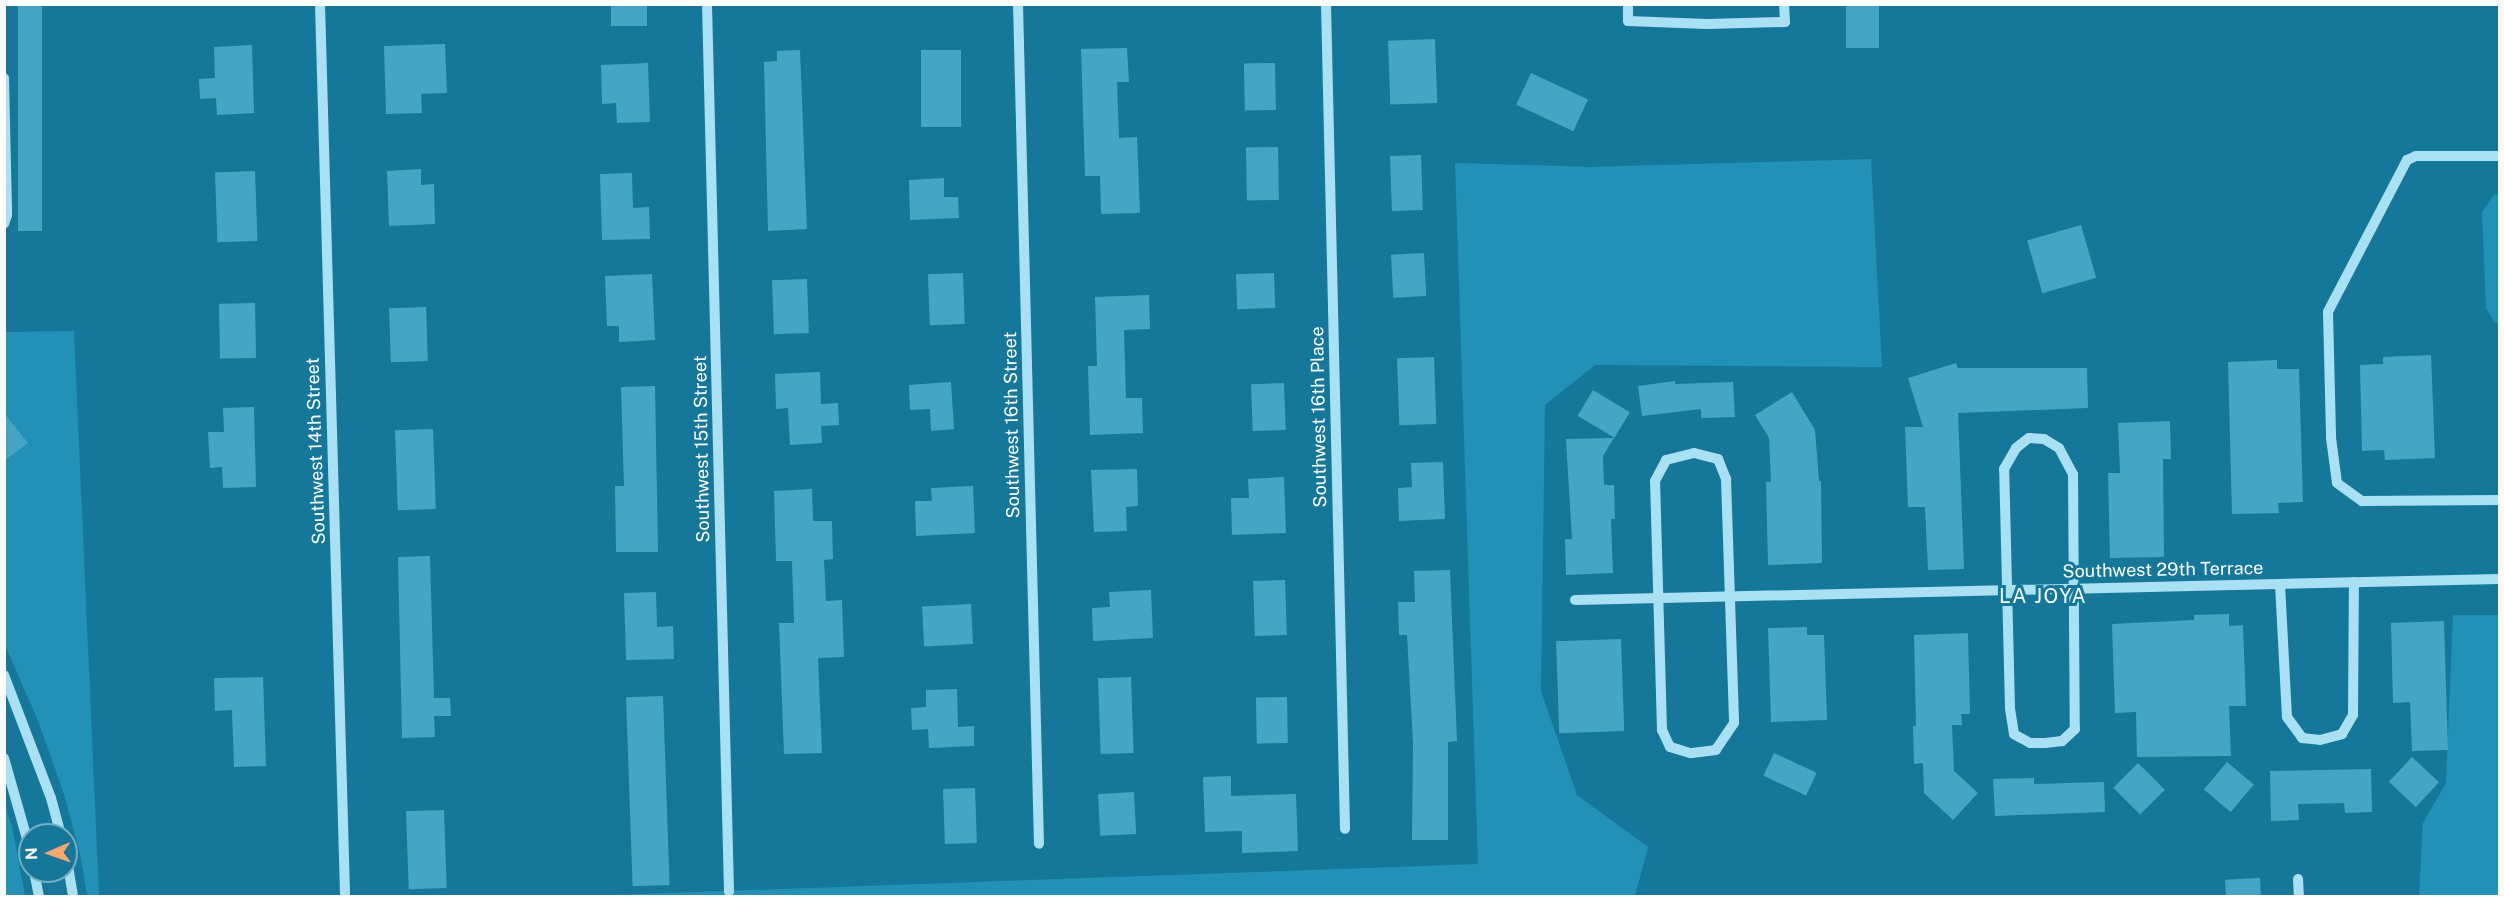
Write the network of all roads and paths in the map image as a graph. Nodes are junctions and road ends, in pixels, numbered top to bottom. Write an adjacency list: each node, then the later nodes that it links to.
1 (320, 4): 27 (street, Southwest 14th Street)
2 (707, 4): 26 (street, Southwest 15th Street)
3 (1018, 4): 24 (street, Southwest 16th Street)
4 (1326, 4): 23 (street, Southwest 16th Place)
5 (1628, 4): 6 (street)
6 (1784, 4)
7 (4, 78): 9 (street)
8 (2499, 156): 10 (street)
9 (4, 224)
10 (2499, 500)
11 (2499, 579): 12 (street, Southwest 29th Terrace)
12 (2354, 582): 13 (street, Southwest 29th Terrace); 13 (street)
13 (2280, 584): 14 (street, Southwest 29th Terrace)
14 (2074, 588): 15 (street, Southwest 29th Terrace); 15 (street); 15 (street)
15 (2006, 590): 16 (street, Southwest 29th Terrace)
16 (1732, 596): 17 (street, Southwest 29th Terrace); 17 (street); 17 (street)
17 (1658, 598): 18 (street, Southwest 29th Terrace)
18 (1575, 600)
19 (4, 675): 22 (street)
20 (4, 758): 21 (street)
21 (23, 823)
22 (58, 823)
23 (1345, 829)
24 (1039, 844)
25 (2298, 879): 28 (street)
26 (729, 892)
27 (345, 897)
28 (2299, 897)

